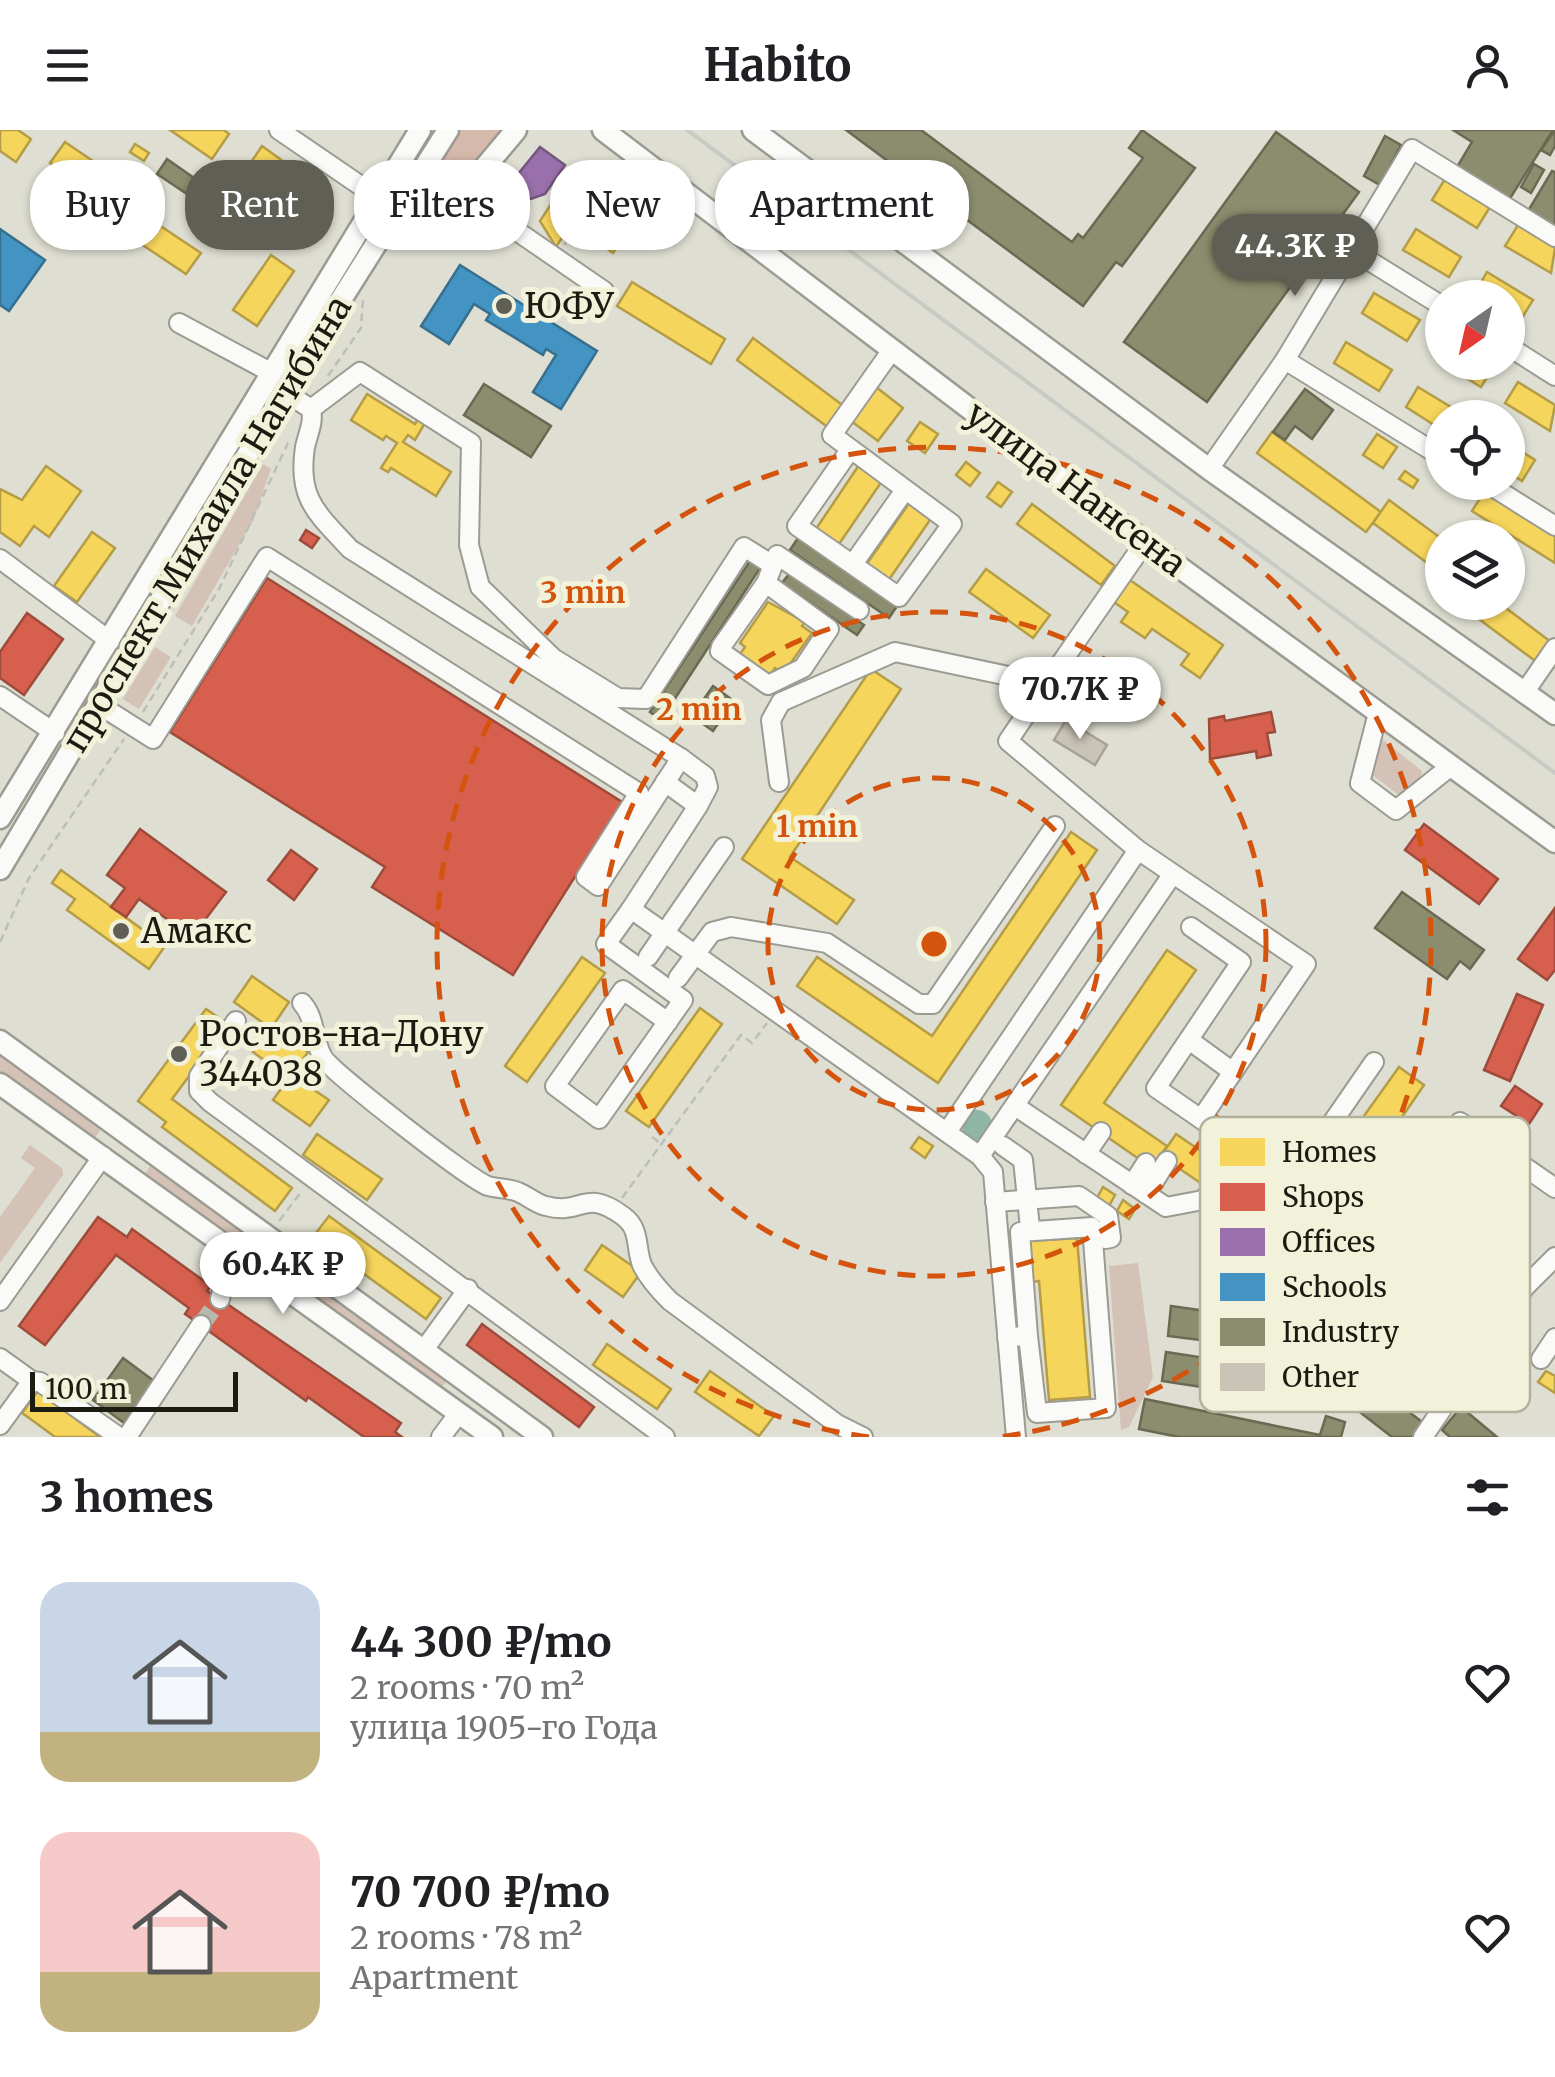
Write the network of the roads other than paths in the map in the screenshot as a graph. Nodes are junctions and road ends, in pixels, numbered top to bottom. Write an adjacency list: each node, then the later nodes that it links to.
1 (278, 130): 10 (street)
2 (420, 130): 7 (main road, проспект Михаила Нагибина)
3 (448, 130): 8 (main road, проспект Михаила Нагибина)
4 (516, 130): 9 (main road)
5 (602, 130): 19 (main road, улица Нансена)
6 (753, 130): 28 (main road)
7 (401, 160)
8 (429, 160)
9 (491, 160)
10 (354, 181)
11 (354, 235): 22 (main road, проспект Михаила Нагибина)
12 (1555, 237): 15 (street)
13 (530, 240): 16 (street)
14 (372, 250): 24 (main road, проспект Михаила Нагибина)
15 (1352, 250): 17 (street); 21 (street)
16 (604, 291)
17 (1425, 295)
18 (179, 323): 22 (street)
19 (892, 350): 27 (street); 33 (main road, улица Нансена)
20 (1525, 357): 23 (street)
21 (1285, 360): 26 (street); 28 (street)
22 (272, 372): 39 (main road, проспект Михаила Нагибина)
23 (1555, 376)
24 (285, 392): 25 (street); 44 (main road, проспект Михаила Нагибина)
25 (311, 409): 35 (street); 48 (street)
26 (1425, 446)
27 (850, 450): 29 (street); 31 (street)
28 (1209, 469): 42 (main road)
29 (905, 490): 36 (street); 36 (street)
30 (1513, 500): 32 (street)
31 (797, 526): 35 (street); 36 (street)
32 (1555, 526)
33 (1145, 542): 41 (street); 45 (main road, улица Нансена)
34 (0, 559): 39 (street)
35 (774, 560): 37 (street); 38 (street)
36 (852, 564)
37 (766, 583): 37 (street)
38 (859, 610)
39 (110, 641): 47 (main road, проспект Михаила Нагибина)
40 (1555, 648): 42 (street)
41 (1052, 676): 51 (street); 57 (street)
42 (1524, 693): 46 (main road)
43 (0, 696): 47 (street)
44 (98, 704): 50 (street); 58 (main road, проспект Михаила Нагибина)
45 (1378, 712): 49 (main road, улица Нансена); 49 (street)
46 (1555, 714)
47 (55, 733): 53 (main road, проспект Михаила Нагибина)
48 (680, 758): 50 (street); 52 (street)
49 (1451, 766): 55 (main road, улица Нансена)
50 (665, 782): 52 (street)
51 (779, 782)
52 (698, 806): 60 (street)
53 (0, 818)
54 (1055, 826): 63 (street)
55 (1555, 842)
56 (724, 847): 62 (street)
57 (1138, 850): 59 (street); 79 (street)
58 (0, 869)
59 (1172, 875): 72 (street); 74 (street)
60 (631, 908): 62 (street); 68 (street)
61 (1191, 927): 69 (street)
62 (665, 932): 63 (street); 64 (street)
63 (695, 954): 65 (street); 79 (street)
64 (648, 957)
65 (678, 978)
66 (302, 1003): 119 (street)
67 (236, 1021): 98 (street)
68 (668, 1022): 68 (street)
69 (1189, 1040): 72 (street); 77 (street)
70 (0, 1042): 78 (main road)
71 (1374, 1062): 76 (street)
72 (1233, 1072): 75 (street)
73 (0, 1084): 83 (main road)
74 (1015, 1106): 82 (street); 84 (street)
75 (1201, 1117)
76 (1336, 1117)
77 (1200, 1119)
78 (123, 1130): 83 (main road); 105 (main road)
79 (947, 1132): 84 (street)
80 (1100, 1132): 82 (street)
81 (1002, 1146): 90 (street)
82 (1086, 1154): 89 (street)
83 (104, 1156): 95 (main road); 99 (street)
84 (980, 1156): 92 (street)
85 (1168, 1161): 89 (street)
86 (1146, 1163): 89 (street)
87 (1530, 1171): 88 (street)
88 (1555, 1188)
89 (1139, 1189): 91 (street)
90 (1027, 1200): 92 (street); 93 (street); 94 (street)
91 (1200, 1201)
92 (996, 1202): 103 (street)
93 (1030, 1228)
94 (1104, 1238)
95 (232, 1250): 100 (street); 110 (main road)
96 (1555, 1257): 97 (street)
97 (1530, 1281)
98 (468, 1289): 105 (street); 118 (street)
99 (2, 1294)
100 (220, 1299)
101 (201, 1325): 114 (street)
102 (1028, 1336): 102 (street); 103 (street)
103 (1007, 1337): 120 (street)
104 (1555, 1338): 107 (street)
105 (423, 1351): 109 (main road)
106 (0, 1358): 108 (street)
107 (1541, 1360)
108 (32, 1382): 112 (street); 113 (street)
109 (467, 1383): 110 (main road); 117 (main road)
110 (454, 1410): 115 (street); 116 (main road)
111 (1440, 1412): 121 (street)
112 (0, 1426)
113 (119, 1437)
114 (127, 1437)
115 (442, 1437)
116 (492, 1437)
117 (542, 1437)
118 (665, 1437)
119 (863, 1437)
120 (1016, 1437)
121 (1423, 1437)

